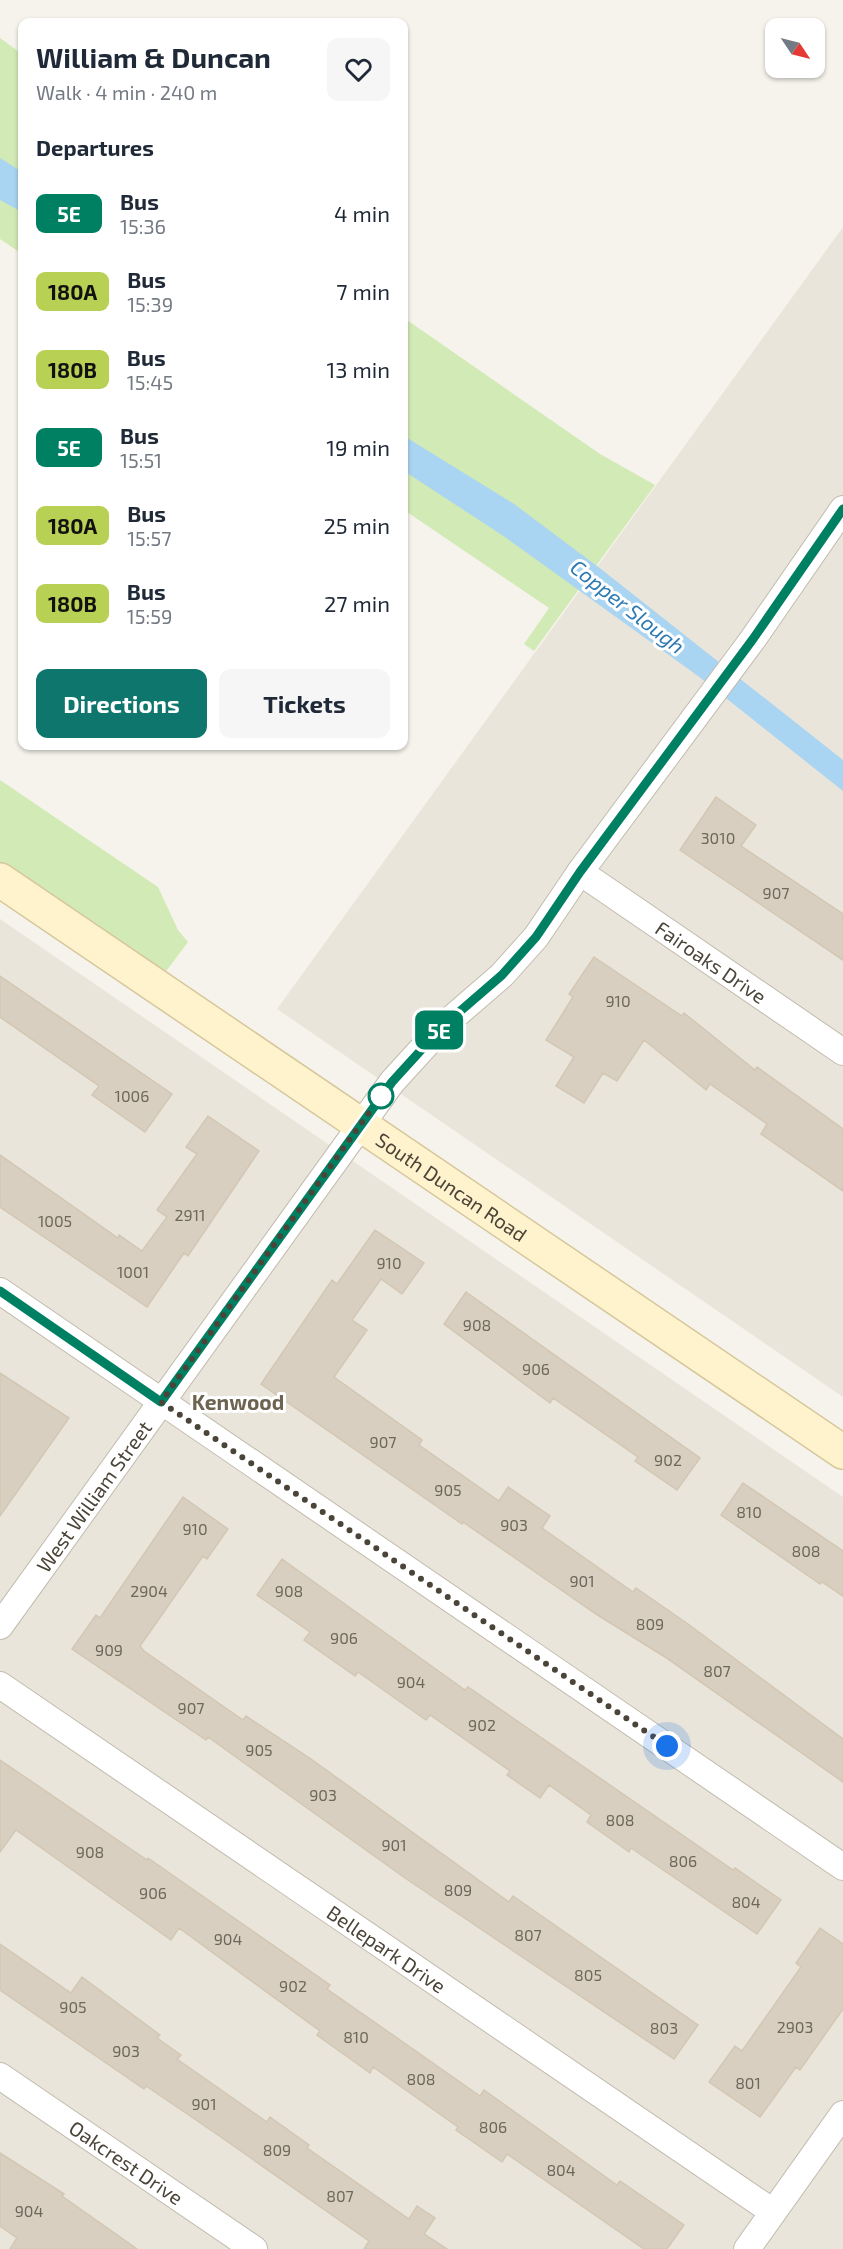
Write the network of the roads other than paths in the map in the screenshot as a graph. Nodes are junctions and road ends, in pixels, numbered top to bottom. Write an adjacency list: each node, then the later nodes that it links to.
1 (843, 509): 2 (street, West William Street)
2 (580, 872): 4 (street, Fairoaks Drive); 5 (street, West William Street)
3 (0, 880): 5 (main road, South Duncan Road)
4 (843, 1052)
5 (361, 1126): 7 (street, West William Street); 8 (main road, South Duncan Road)
6 (0, 1291): 7 (street)
7 (161, 1402): 9 (street, West William Street); 11 (street)
8 (843, 1452)
9 (0, 1626)
10 (0, 1685): 14 (street, Bellepark Drive)
11 (843, 1867)
12 (0, 2076): 15 (street, Oakcrest Drive)
13 (843, 2114): 14 (street)
14 (773, 2212): 16 (street)
15 (254, 2249)
16 (747, 2249)

